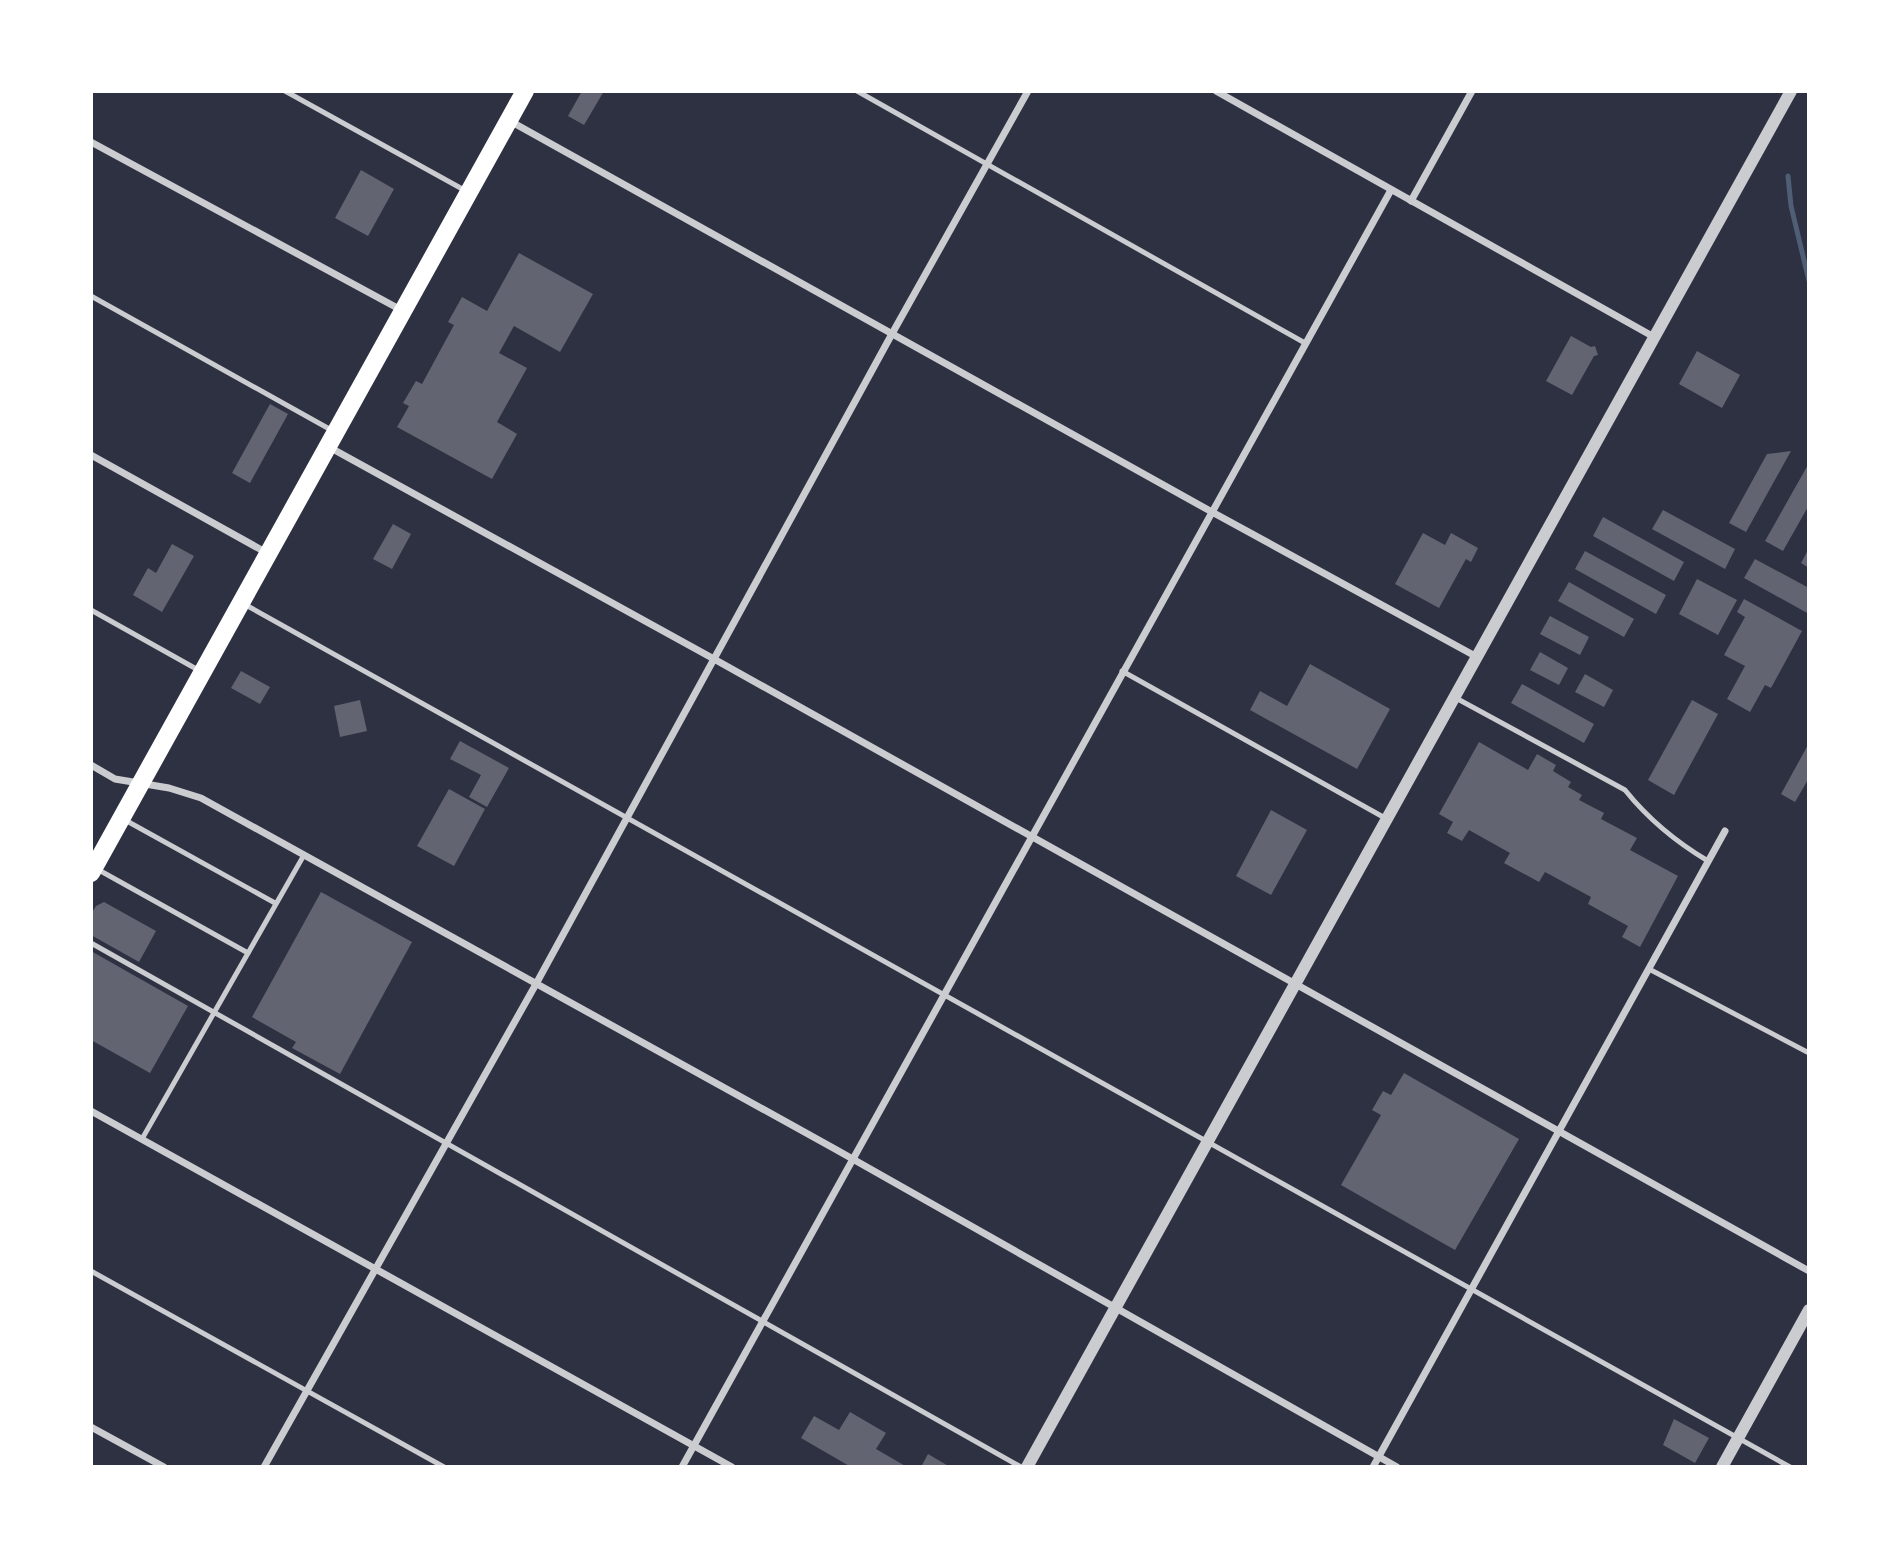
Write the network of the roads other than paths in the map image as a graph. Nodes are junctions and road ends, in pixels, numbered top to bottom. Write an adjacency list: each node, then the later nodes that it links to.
1 (285, 91): 12 (lane)
2 (525, 91): 8 (main road)
3 (857, 91): 10 (lane)
4 (1028, 91): 10 (street)
5 (1216, 91): 11 (street)
6 (1472, 91): 13 (street)
7 (1791, 91): 17 (street)
8 (510, 120): 12 (main road); 16 (street)
9 (91, 142): 15 (street)
10 (988, 163): 16 (street); 18 (lane)
11 (1391, 190): 13 (street); 18 (street)
12 (469, 193): 15 (main road)
13 (1411, 201): 17 (street)
14 (91, 296): 19 (lane)
15 (403, 312): 19 (main road)
16 (892, 332): 21 (street); 26 (street)
17 (1654, 337): 25 (street)
18 (1306, 343): 21 (street)
19 (331, 439): 22 (main road); 26 (street)
20 (91, 455): 22 (street)
21 (1212, 512): 25 (street); 27 (street)
22 (268, 554): 23 (main road)
23 (241, 602): 28 (main road); 32 (lane)
24 (91, 610): 28 (lane)
25 (1477, 657): 29 (street)
26 (714, 659): 32 (street); 36 (street)
27 (1122, 671): 34 (lane); 36 (street)
28 (202, 672): 31 (main road)
29 (1454, 697): 34 (street); 38 (lane)
30 (91, 765): 31 (street)
31 (141, 784): 33 (main road); 37 (street)
32 (626, 817): 44 (street); 46 (lane)
33 (122, 819): 39 (main road); 40 (lane)
34 (1387, 819): 45 (street)
35 (1725, 831): 38 (street)
36 (1032, 837): 45 (street); 46 (street)
37 (304, 855): 40 (lane); 44 (street)
38 (1708, 862): 43 (street)
39 (92, 870): 42 (lane)
40 (275, 903): 42 (lane)
41 (91, 943): 47 (lane)
42 (248, 953): 47 (lane)
43 (1649, 969): 48 (lane); 50 (street)
44 (536, 984): 52 (street); 54 (street)
45 (1295, 984): 50 (street); 53 (street)
46 (943, 995): 53 (lane); 54 (street)
47 (215, 1013): 51 (lane); 52 (lane)
48 (1809, 1053)
49 (91, 1111): 51 (street)
50 (1560, 1130): 56 (street); 58 (street)
51 (142, 1139): 55 (street)
52 (445, 1142): 55 (street); 61 (lane)
53 (1207, 1143): 58 (lane); 59 (street)
54 (852, 1159): 59 (street); 61 (street)
55 (375, 1269): 62 (street); 65 (street)
56 (1809, 1270)
57 (91, 1271): 62 (lane)
58 (1471, 1291): 64 (lane); 66 (street)
59 (1115, 1307): 66 (street); 73 (street)
60 (1809, 1310): 64 (street)
61 (762, 1321): 65 (street); 72 (lane)
62 (307, 1390): 68 (street); 69 (lane)
63 (91, 1427): 67 (street)
64 (1738, 1438): 76 (street); 77 (lane)
65 (693, 1445): 70 (street); 71 (street)
66 (1379, 1457): 74 (street); 75 (street)
67 (164, 1467)
68 (264, 1467)
69 (444, 1467)
70 (682, 1467)
71 (732, 1467)
72 (1021, 1467)
73 (1027, 1467)
74 (1373, 1467)
75 (1397, 1467)
76 (1722, 1467)
77 (1790, 1467)

